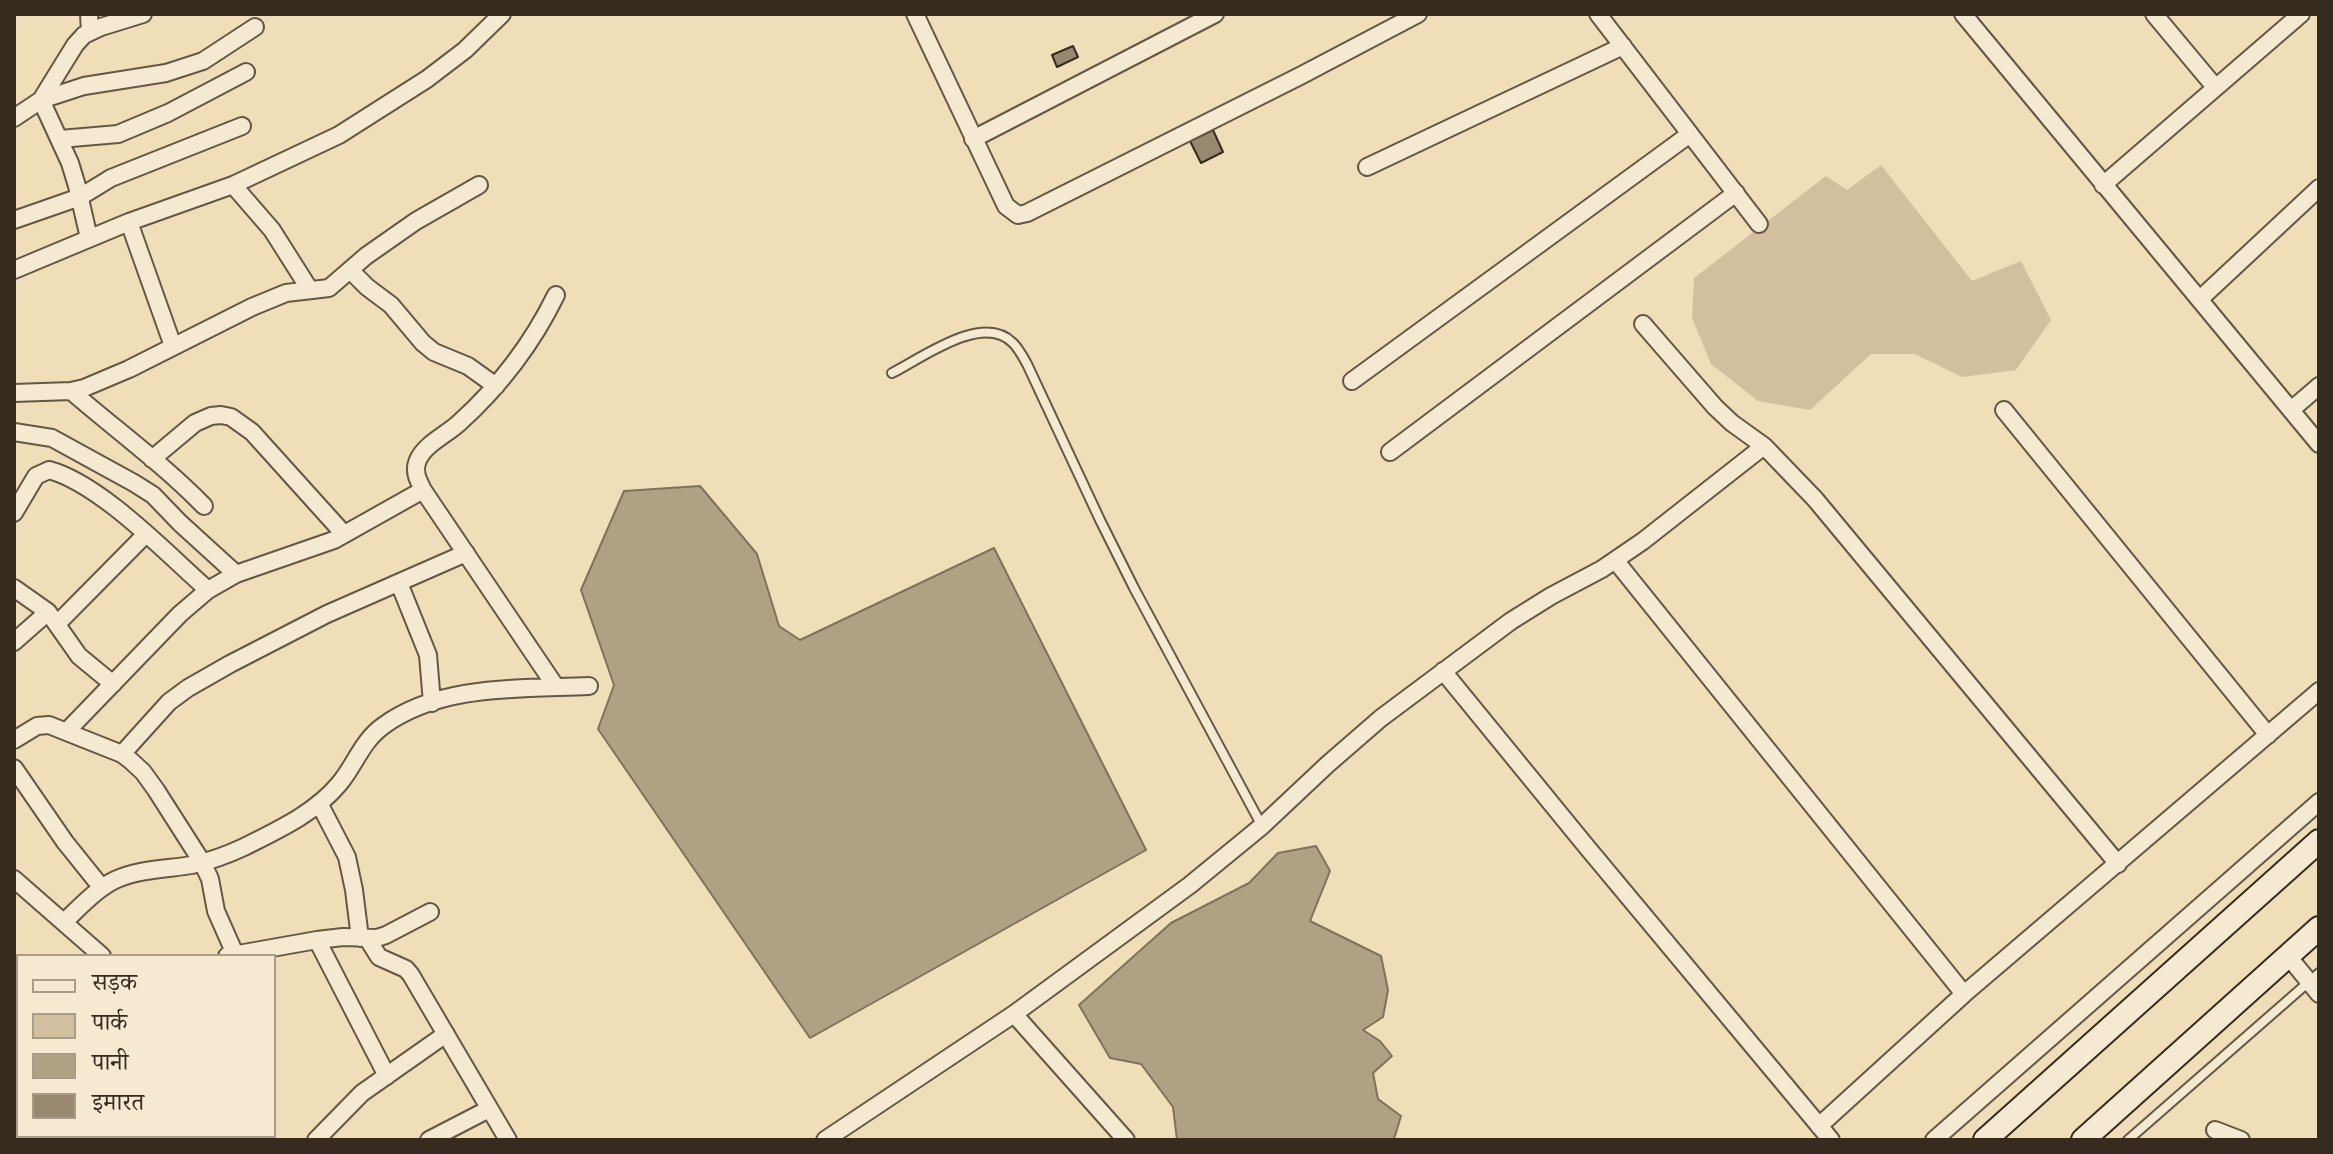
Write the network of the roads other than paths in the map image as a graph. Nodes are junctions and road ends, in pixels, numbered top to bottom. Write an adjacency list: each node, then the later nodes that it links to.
1 (89, 14): 12 (street)
2 (143, 14): 12 (street)
3 (502, 14): 23 (street)
4 (915, 14): 21 (street)
5 (1215, 14): 21 (street)
6 (1418, 14): 21 (street)
7 (1598, 14): 13 (street)
8 (1963, 14): 25 (street)
9 (2154, 14): 15 (street)
10 (2299, 15): 15 (street)
11 (255, 27): 16 (street)
12 (90, 32): 16 (street)
13 (1623, 46): 19 (street); 22 (street)
14 (246, 72): 20 (street)
15 (2215, 87): 25 (street)
16 (41, 100): 17 (street); 20 (street)
17 (14, 118)
18 (242, 126): 28 (street)
19 (1690, 134): 27 (street); 41 (street)
20 (60, 139): 28 (street)
21 (973, 139)
22 (1367, 167)
23 (233, 185): 30 (street); 35 (street)
24 (479, 185): 34 (street)
25 (2103, 185): 37 (street)
26 (2319, 188): 37 (street)
27 (1736, 193): 31 (street); 51 (street)
28 (80, 197): 29 (street); 32 (street)
29 (14, 220)
30 (129, 222): 32 (street); 39 (street)
31 (1759, 224)
32 (89, 238): 33 (street)
33 (14, 270)
34 (350, 270): 35 (street); 42 (street)
35 (310, 290): 39 (street)
36 (556, 295): 42 (street)
37 (2200, 299): 47 (street)
38 (1643, 324): 50 (street)
39 (173, 346): 44 (street)
40 (892, 373): 79 (lane)
41 (1352, 381)
42 (496, 386): 53 (street)
43 (2319, 386): 47 (street)
44 (71, 391): 45 (street); 52 (street)
45 (14, 393)
46 (2004, 410): 73 (street)
47 (2291, 410): 49 (street)
48 (14, 432): 60 (street)
49 (2319, 444)
50 (1764, 446): 59 (street); 82 (street)
51 (1390, 452)
52 (152, 459): 54 (street); 56 (street)
53 (423, 490): 56 (street); 58 (street)
54 (204, 506)
55 (14, 513): 57 (street)
56 (344, 534): 60 (street)
57 (145, 535): 63 (street); 64 (street)
58 (466, 553): 61 (street); 69 (street)
59 (1615, 560): 66 (street); 95 (street)
60 (236, 574): 63 (street)
61 (399, 583): 71 (street); 75 (street)
62 (14, 588): 64 (street)
63 (208, 590): 67 (street)
64 (52, 618): 65 (street); 67 (street)
65 (14, 642)
66 (1443, 671): 79 (street); 100 (street)
67 (113, 684): 72 (street)
68 (589, 686): 69 (street)
69 (556, 687): 71 (street)
70 (2319, 691): 73 (street)
71 (432, 703): 78 (street)
72 (67, 731): 74 (street); 75 (street)
73 (2268, 735): 82 (street)
74 (14, 740)
75 (122, 754): 81 (street)
76 (14, 768): 84 (street)
77 (2319, 802): 108 (street)
78 (319, 803): 81 (street); 88 (street)
79 (1262, 826): 96 (street)
80 (2319, 841): 109 (street)
81 (202, 862): 84 (street); 91 (street)
82 (2118, 864): 95 (street)
83 (14, 879): 86 (street)
84 (102, 888): 86 (street)
85 (430, 912): 88 (street)
86 (64, 922): 90 (street)
87 (2319, 928): 93 (street)
88 (363, 938): 89 (street); 97 (street)
89 (317, 940): 92 (street); 98 (street)
90 (100, 954)
91 (231, 954)
92 (237, 954)
93 (2288, 956): 94 (street); 110 (street)
94 (2316, 983): 111 (lane)
95 (1964, 994): 100 (street)
96 (1014, 1014): 105 (street); 106 (street)
97 (446, 1034): 98 (street); 99 (street)
98 (387, 1076): 102 (street)
99 (489, 1109): 103 (street); 104 (street)
100 (1819, 1126): 107 (street)
101 (2215, 1130): 112 (street)
102 (316, 1140)
103 (429, 1140)
104 (508, 1140)
105 (825, 1140)
106 (1126, 1140)
107 (1831, 1140)
108 (1934, 1140)
109 (1985, 1140)
110 (2083, 1140)
111 (2128, 1140)
112 (2241, 1140)

